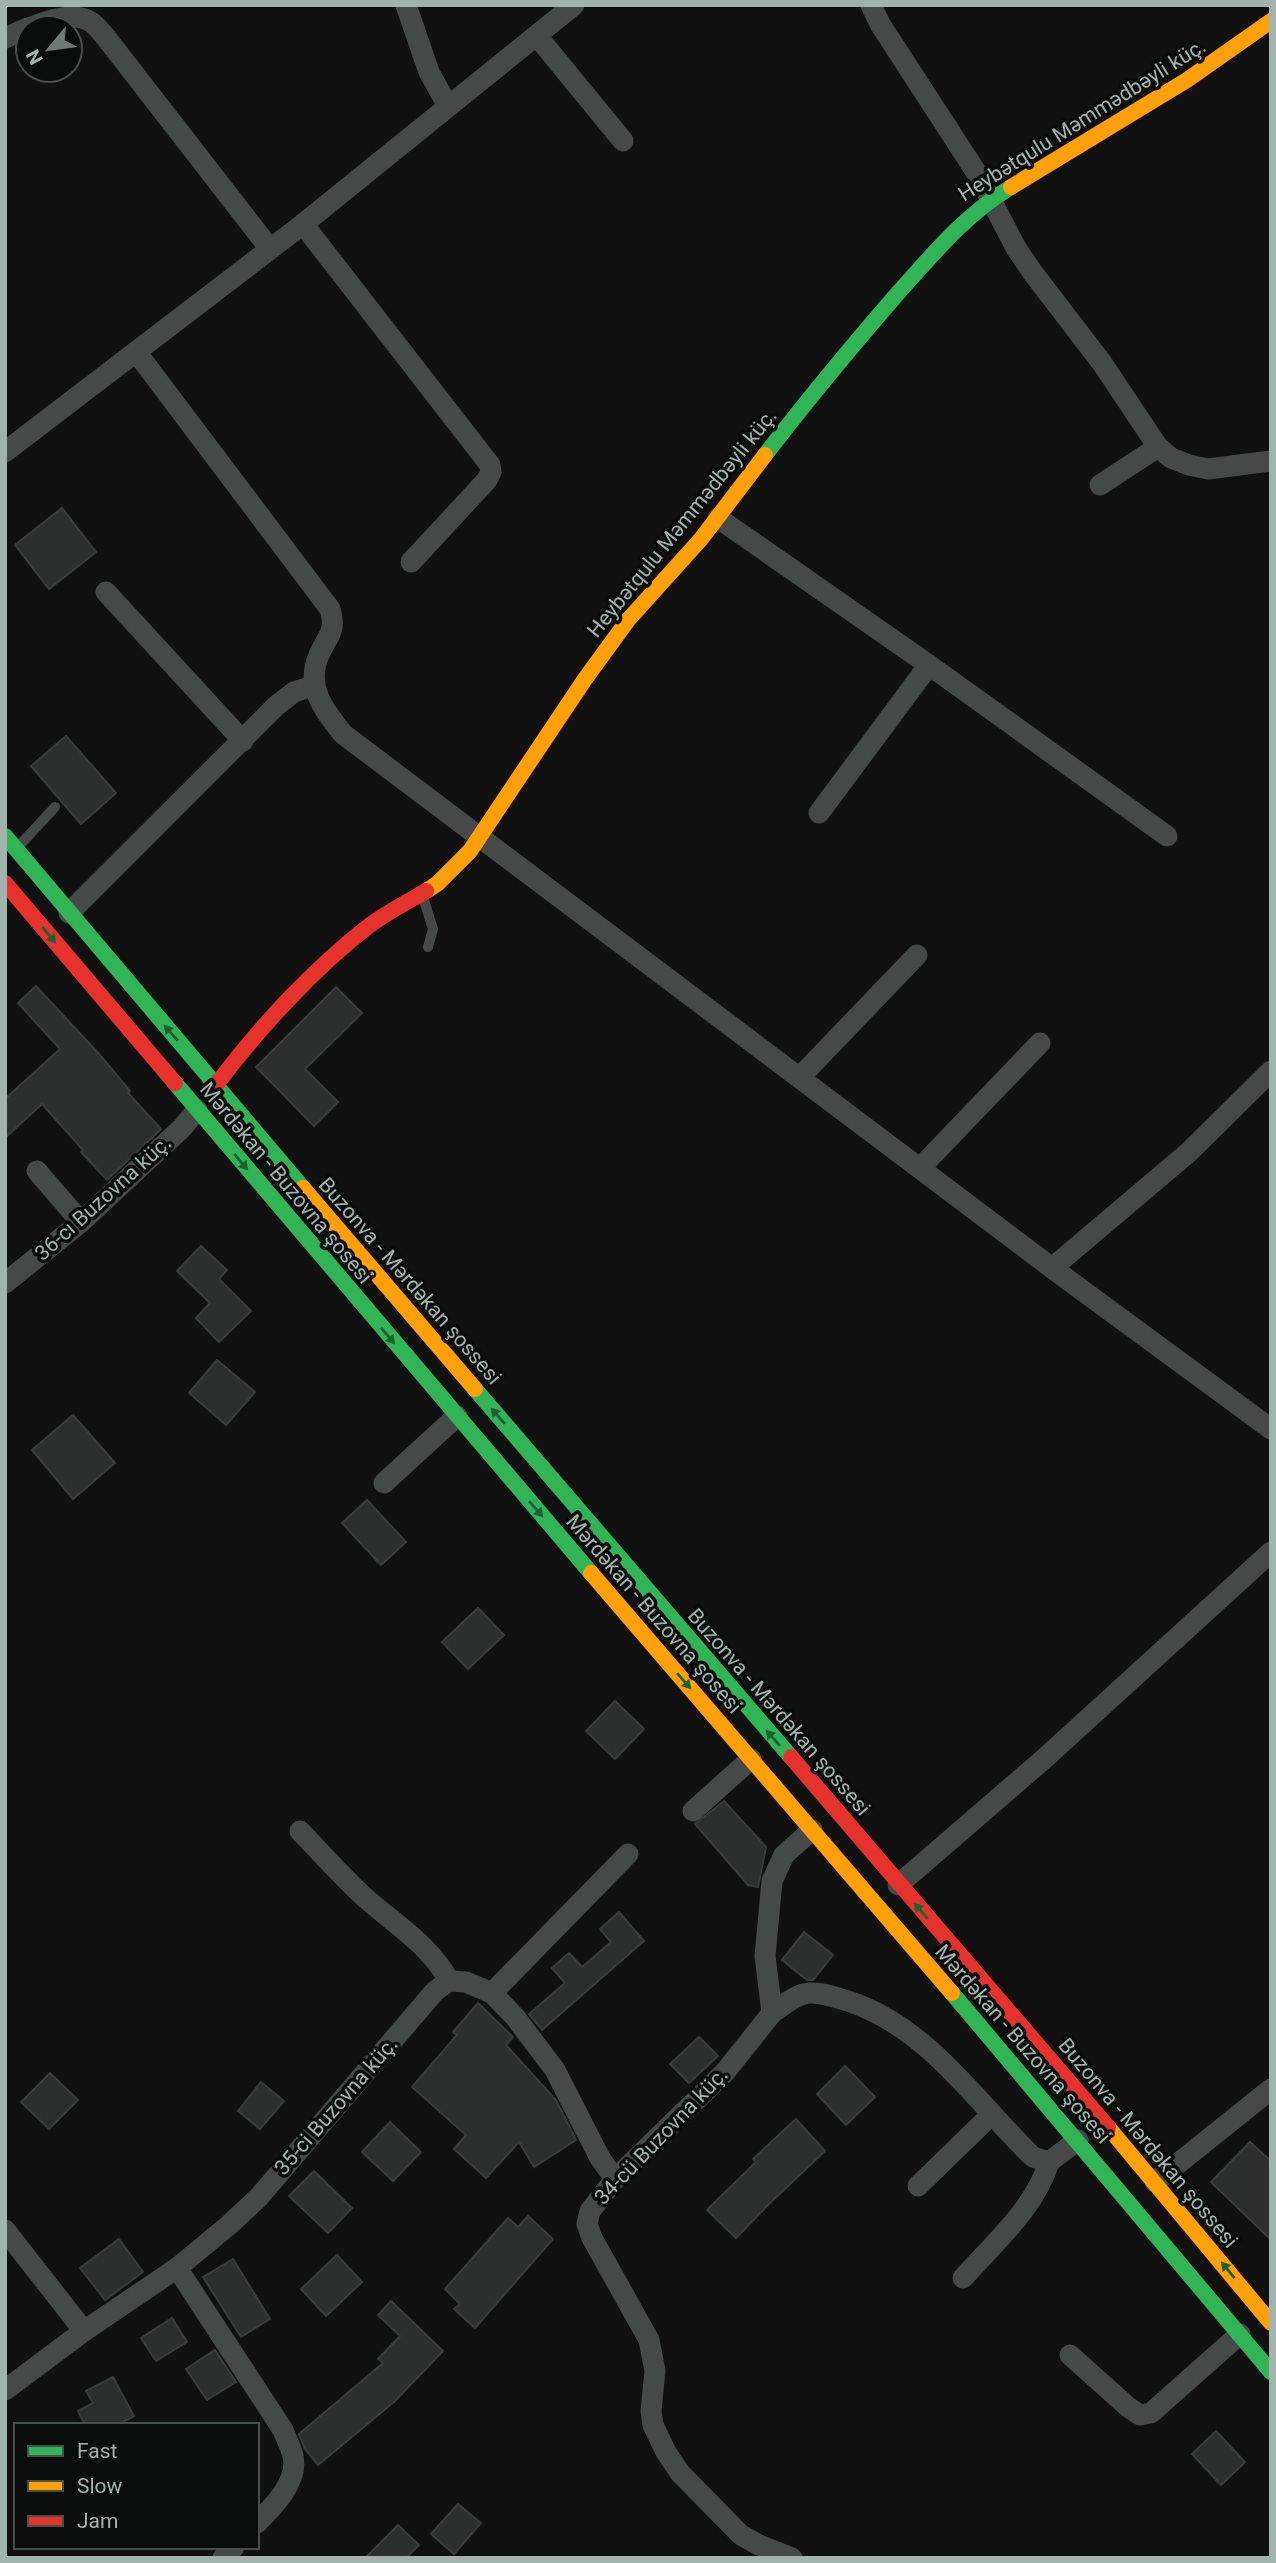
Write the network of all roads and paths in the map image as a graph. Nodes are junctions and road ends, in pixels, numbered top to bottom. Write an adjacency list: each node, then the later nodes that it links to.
1 (406, 5): 7 (street)
2 (574, 5): 6 (street)
3 (871, 5): 9 (street)
4 (84, 20): 11 (street)
5 (1271, 21): 9 (main road, Heybətqulu Məmmədbəyli küç.)
6 (537, 36): 7 (street); 8 (street)
7 (448, 106): 10 (street)
8 (623, 141)
9 (991, 199): 13 (street); 17 (main road, Heybətqulu Məmmədbəyli küç.)
10 (303, 224): 11 (street); 18 (street)
11 (270, 249): 12 (street)
12 (137, 353): 14 (street); 21 (street)
13 (1158, 447): 15 (street); 16 (street)
14 (5, 452)
15 (1271, 461)
16 (1100, 485)
17 (718, 518): 20 (street); 27 (main road, Heybətqulu Məmmədbəyli küç.)
18 (411, 562)
19 (106, 593): 22 (street)
20 (929, 665): 24 (street); 26 (street)
21 (313, 686): 22 (street); 27 (street)
22 (243, 741): 31 (street)
23 (55, 807): 28 (lane)
24 (818, 813)
25 (5, 836): 28 (main road, Mərdəkan - Buzovna şosesi)
26 (1167, 836)
27 (481, 837): 30 (main road, Heybətqulu Məmmədbəyli küç.); 36 (street)
28 (16, 849): 31 (main road, Mərdəkan - Buzovna şosesi)
29 (5, 883): 38 (main road, Mərdəkan - Buzovna şosesi, one-way to 38)
30 (422, 894): 32 (lane); 37 (main road, Heybətqulu Məmmədbəyli küç.)
31 (69, 913): 37 (main road, Mərdəkan - Buzovna şosesi, one-way to 31)
32 (428, 947)
33 (917, 955): 36 (street)
34 (1040, 1043): 40 (street)
35 (1271, 1071): 43 (street)
36 (800, 1077): 40 (street)
37 (216, 1085): 38 (main road, Heybətqulu Məmmədbəyli küç.); 39 (main road, Mərdəkan - Buzovna şosesi)
38 (197, 1110): 42 (street, 36-cı Buzovna küç.); 45 (main road, Mərdəkan - Buzovna şosesi, one-way to 45)
39 (254, 1130): 54 (main road, Buzonva - Mərdəkan şossesi, one-way to 39)
40 (920, 1168): 43 (street)
41 (37, 1171): 42 (street)
42 (80, 1222): 44 (street, 36-cı Buzovna küç.)
43 (1052, 1268): 46 (street)
44 (5, 1283)
45 (457, 1416): 47 (street); 49 (main road, Mərdəkan - Buzovna şosesi, one-way to 49)
46 (1270, 1428)
47 (384, 1483)
48 (1271, 1552): 54 (street)
49 (751, 1759): 50 (street); 51 (main road, Mərdəkan - Buzovna şosesi)
50 (693, 1811)
51 (812, 1830): 57 (street); 60 (main road, Mərdəkan - Buzovna şosesi)
52 (300, 1831): 55 (street)
53 (628, 1854): 56 (street)
54 (898, 1885): 63 (main road, Buzonva - Mərdəkan şossesi, one-way to 54)
55 (449, 1981): 56 (street); 66 (street, 35-ci Buzovna küç.)
56 (492, 1993): 62 (street)
57 (772, 2013): 59 (street, 34-cü Buzovna küç.); 62 (street, 34-cü Buzovna küç.)
58 (1271, 2089): 63 (street)
59 (992, 2114): 61 (street, 34-cü Buzovna küç.); 64 (street)
60 (1078, 2140): 61 (street); 70 (main road, Mərdəkan - Buzovna şosesi)
61 (1049, 2162): 67 (street)
62 (615, 2179): 75 (street, 34-cü Buzovna küç.)
63 (1156, 2182): 68 (main road, Buzonva - Mərdəkan şossesi, one-way to 63)
64 (918, 2186)
65 (5, 2230): 69 (street)
66 (177, 2267): 69 (street, 35-ci Buzovna küç.); 74 (street)
67 (963, 2278)
68 (1271, 2323)
69 (83, 2331): 73 (street, 35-ci Buzovna küç.)
70 (1240, 2334): 71 (street); 72 (main road, Mərdəkan - Buzovna şosesi)
71 (1070, 2355)
72 (1271, 2372)
73 (5, 2389)
74 (259, 2522)
75 (792, 2558)

